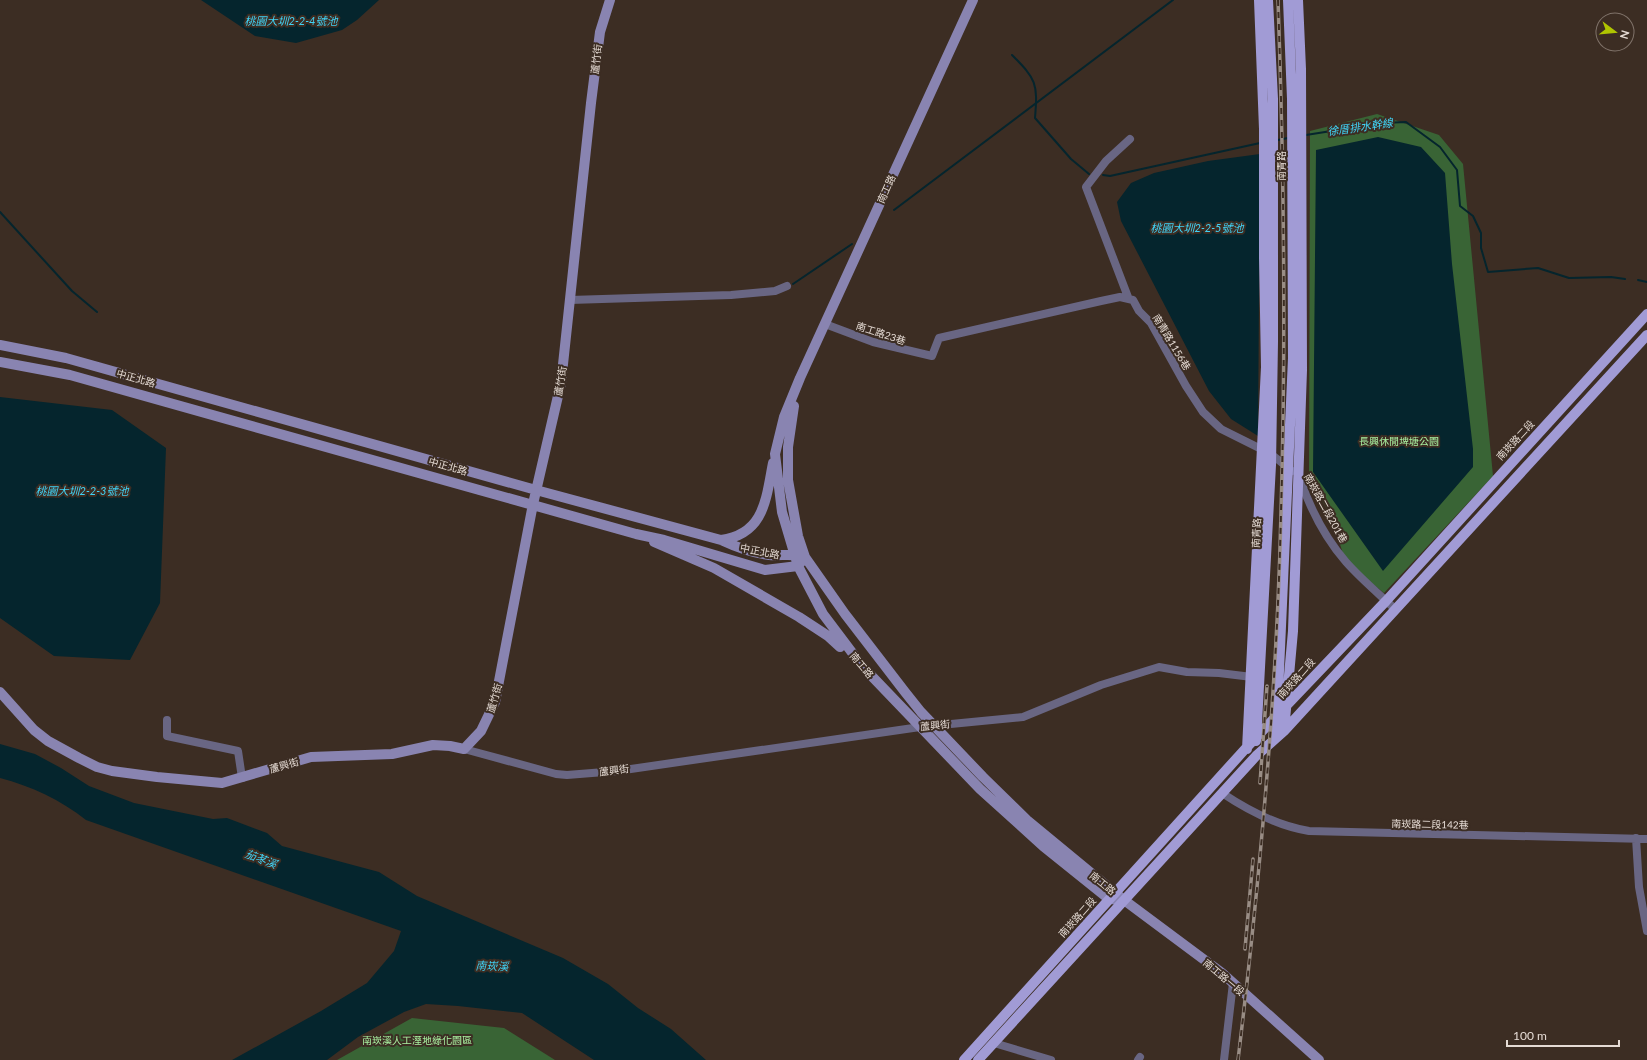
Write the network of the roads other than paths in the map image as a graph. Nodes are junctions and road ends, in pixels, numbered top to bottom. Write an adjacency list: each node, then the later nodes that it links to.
1 (610, 0): 14 (street, 蘆竹街)
2 (973, 0): 17 (street, 南工路)
3 (1259, 0): 8 (main road)
4 (1268, 0): 7 (main road, 南青路)
5 (1288, 0): 18 (main road, 南青路)
6 (1298, 0): 12 (main road)
7 (1271, 61): 8 (main road, 南青路); 15 (main road, 南青路)
8 (1263, 99): 10 (main road)
9 (1130, 139): 13 (street, 南青路1156巷)
10 (1264, 284): 15 (main road, 南青路); 23 (main road)
11 (787, 286): 14 (street)
12 (1302, 293): 18 (main road, 南青路); 26 (main road)
13 (1128, 297): 17 (street, 南工路23巷); 23 (street, 南青路1156巷)
14 (570, 300): 27 (street, 蘆竹街)
15 (1273, 311): 23 (main road, 南青路)
16 (1647, 314): 34 (main road, 南崁路二段)
17 (825, 324): 22 (street, 南工路)
18 (1293, 332): 25 (main road, 南青路)
19 (1647, 335): 35 (main road)
20 (0, 345): 27 (street, 中正北路)
21 (0, 362): 28 (street, 中正北路)
22 (800, 378): 24 (street, 南工路); 32 (street, 南工路)
23 (1267, 452): 25 (street, 南青路1156巷); 37 (main road); 46 (main road, 南青路)
24 (775, 454): 30 (street); 31 (street, 南工路)
25 (1289, 468): 26 (street, 南崁路二段201巷); 40 (main road, 南青路)
26 (1300, 478): 34 (street, 南崁路二段201巷); 39 (main road)
27 (536, 490): 28 (street, 蘆竹街); 30 (street, 中正北路)
28 (533, 504): 29 (street, 中正北路); 48 (street, 蘆竹街)
29 (636, 534): 33 (street, 中正北路); 36 (street)
30 (721, 540): 31 (street, 中正北路)
31 (795, 554): 32 (street, 中正北路); 33 (street, 南工路)
32 (805, 557): 33 (street); 42 (street, 南工路)
33 (798, 566): 36 (street, 南工路)
34 (1386, 601): 35 (street, 南崁路二段201巷); 39 (main road, 南崁路二段)
35 (1395, 609): 44 (main road)
36 (863, 668): 43 (street, 南工路)
37 (1252, 677): 42 (street, 蘆興街); 47 (main road)
38 (0, 692): 51 (street, 蘆興街)
39 (1286, 707): 40 (main road, 南崁路二段); 44 (main road)
40 (1276, 717): 45 (main road, 南青路); 46 (main road, 南崁路二段)
41 (167, 720): 51 (street)
42 (935, 725): 43 (street, 蘆興街); 55 (street, 南工路)
43 (920, 727): 48 (street, 蘆興街); 55 (street, 南工路)
44 (1284, 731): 45 (main road)
45 (1276, 738): 49 (main road)
46 (1256, 739): 47 (main road, 南崁路二段); 49 (main road, 南青路)
47 (1247, 747): 50 (main road); 55 (main road, 南崁路二段)
48 (464, 749): 51 (street, 蘆興街)
49 (1256, 756): 50 (main road)
50 (1247, 766): 52 (main road)
51 (242, 778)
52 (1222, 793): 53 (street, 南崁路二段142巷); 56 (main road)
53 (1636, 838): 54 (street, 南崁路二段142巷); 57 (street)
54 (1647, 839)
55 (1112, 896): 56 (street, 南工路); 60 (main road, 南崁路二段)
56 (1124, 900): 58 (street, 南工路一段); 59 (main road)
57 (1647, 931)
58 (1233, 983): 63 (street); 64 (street, 南工路一段)
59 (994, 1043): 61 (main road); 62 (street)
60 (964, 1060)
61 (978, 1060)
62 (1051, 1060)
63 (1224, 1060)
64 (1318, 1060)

